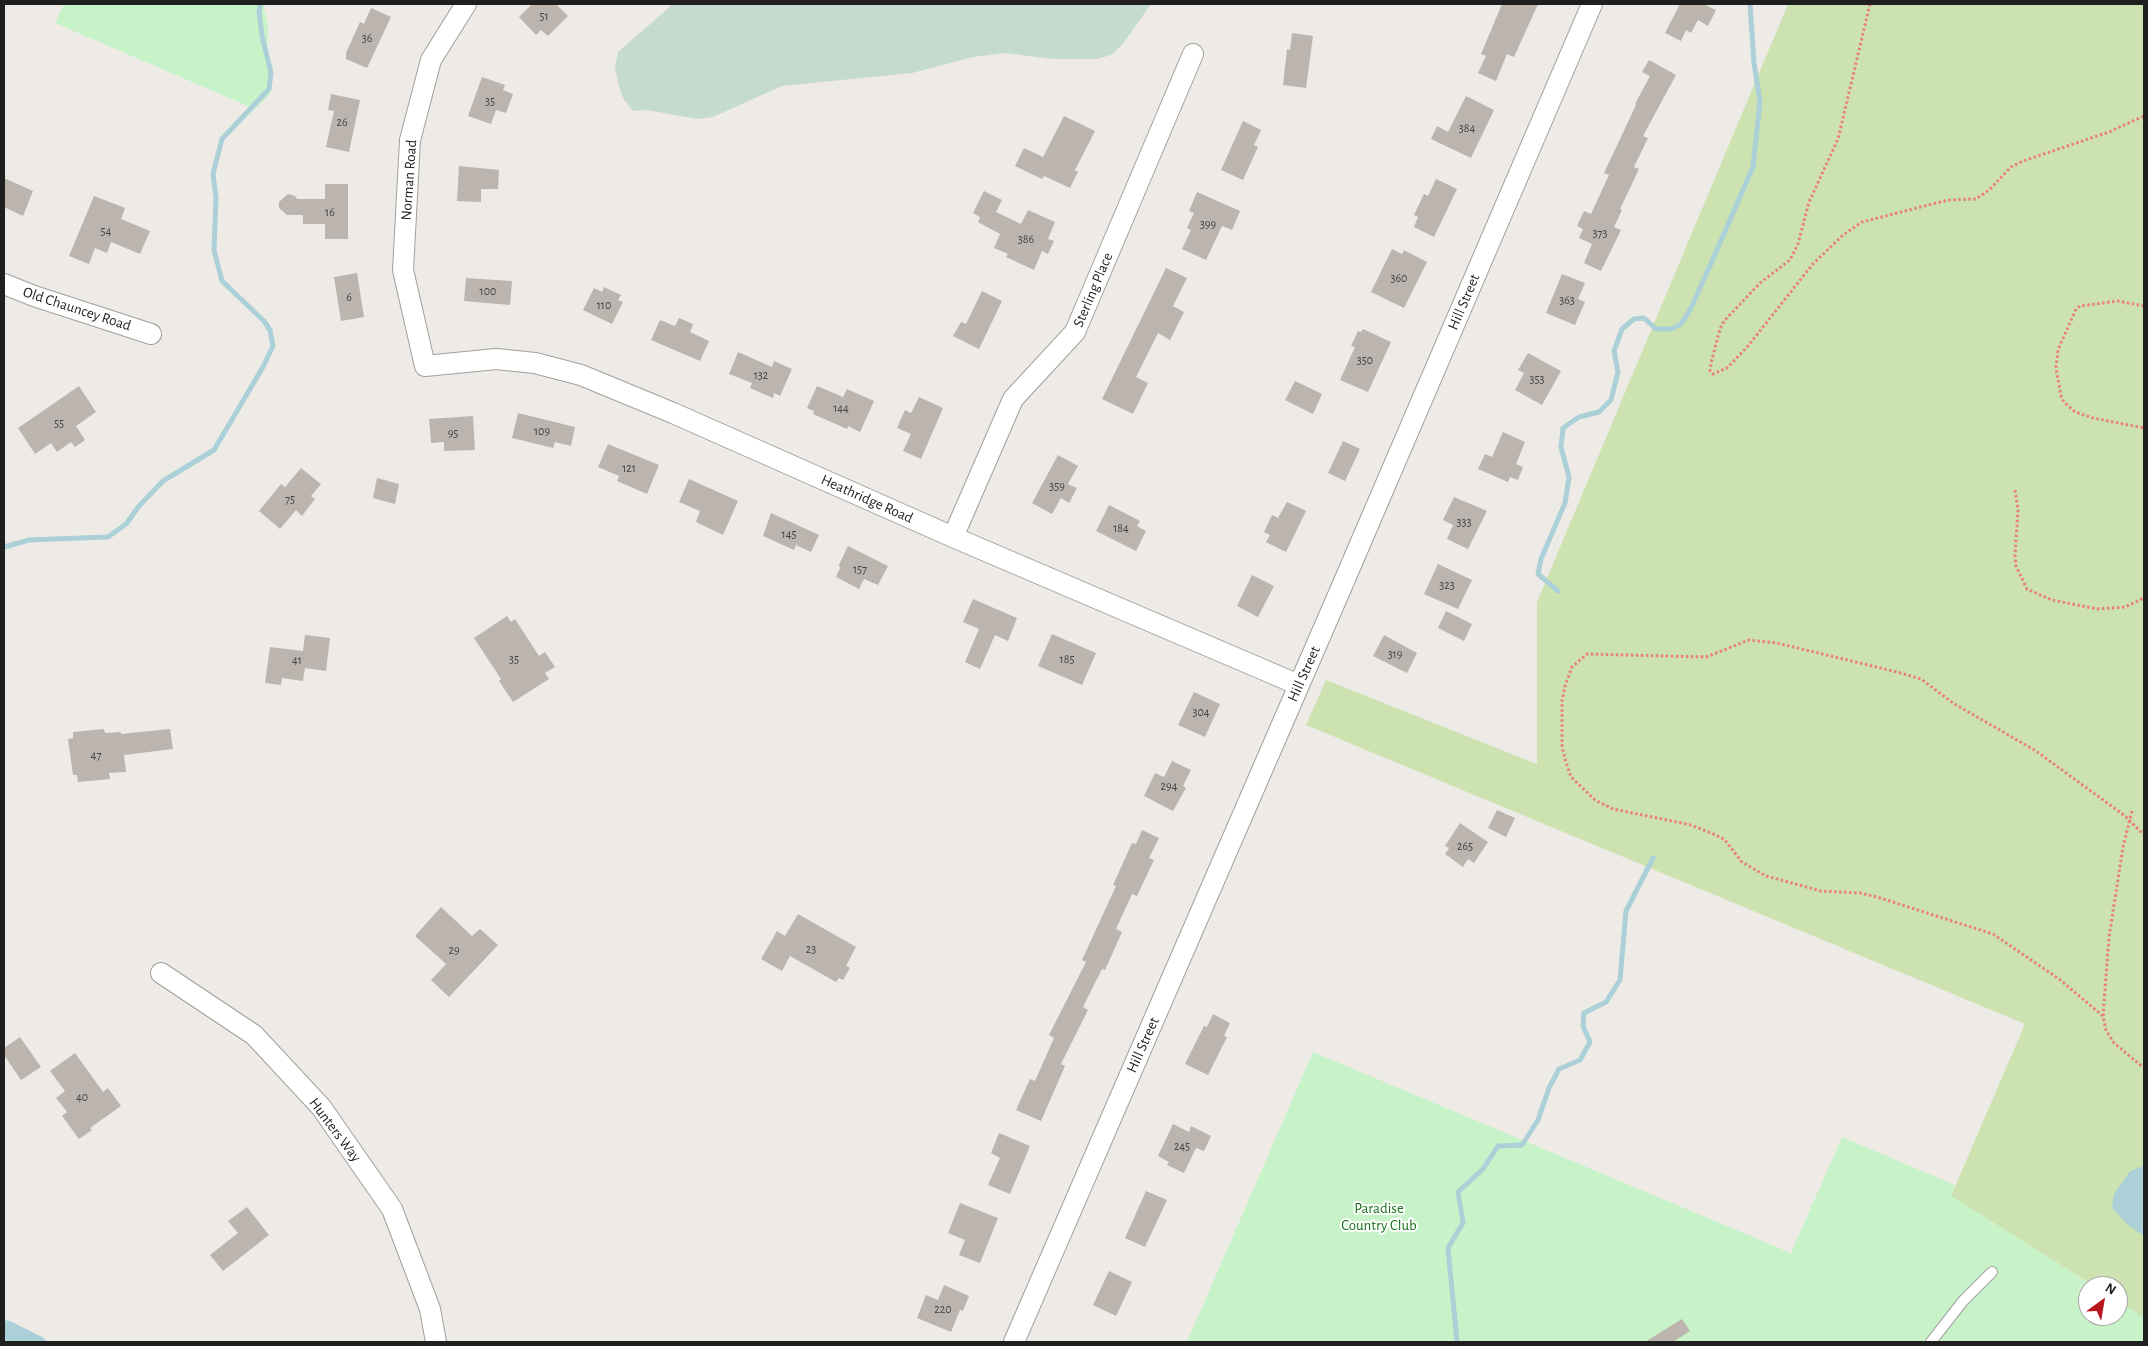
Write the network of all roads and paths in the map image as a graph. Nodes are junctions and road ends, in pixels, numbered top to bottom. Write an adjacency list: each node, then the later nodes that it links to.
1 (466, 4): 9 (street, Norman Road)
2 (1592, 4): 14 (street, Hill Street)
3 (1870, 4): 5 (path)
4 (1193, 54): 12 (street, Sterling Place)
5 (2144, 116)
6 (4, 284): 8 (street, Old Chauncey Road)
7 (2144, 306): 10 (path)
8 (151, 334)
9 (425, 366): 12 (street, Heathridge Road)
10 (2144, 428)
11 (2015, 490): 13 (path)
12 (953, 537): 14 (street, Heathridge Road)
13 (2144, 598)
14 (1299, 685): 23 (street, Hill Street)
15 (2132, 811): 16 (path)
16 (2130, 820): 17 (path); 19 (path); 19 (path)
17 (2144, 834)
18 (161, 973): 22 (street, Hunters Way)
19 (2103, 1016): 20 (path)
20 (2144, 1068)
21 (1992, 1272): 24 (lane)
22 (436, 1342)
23 (1014, 1342)
24 (1931, 1342)

